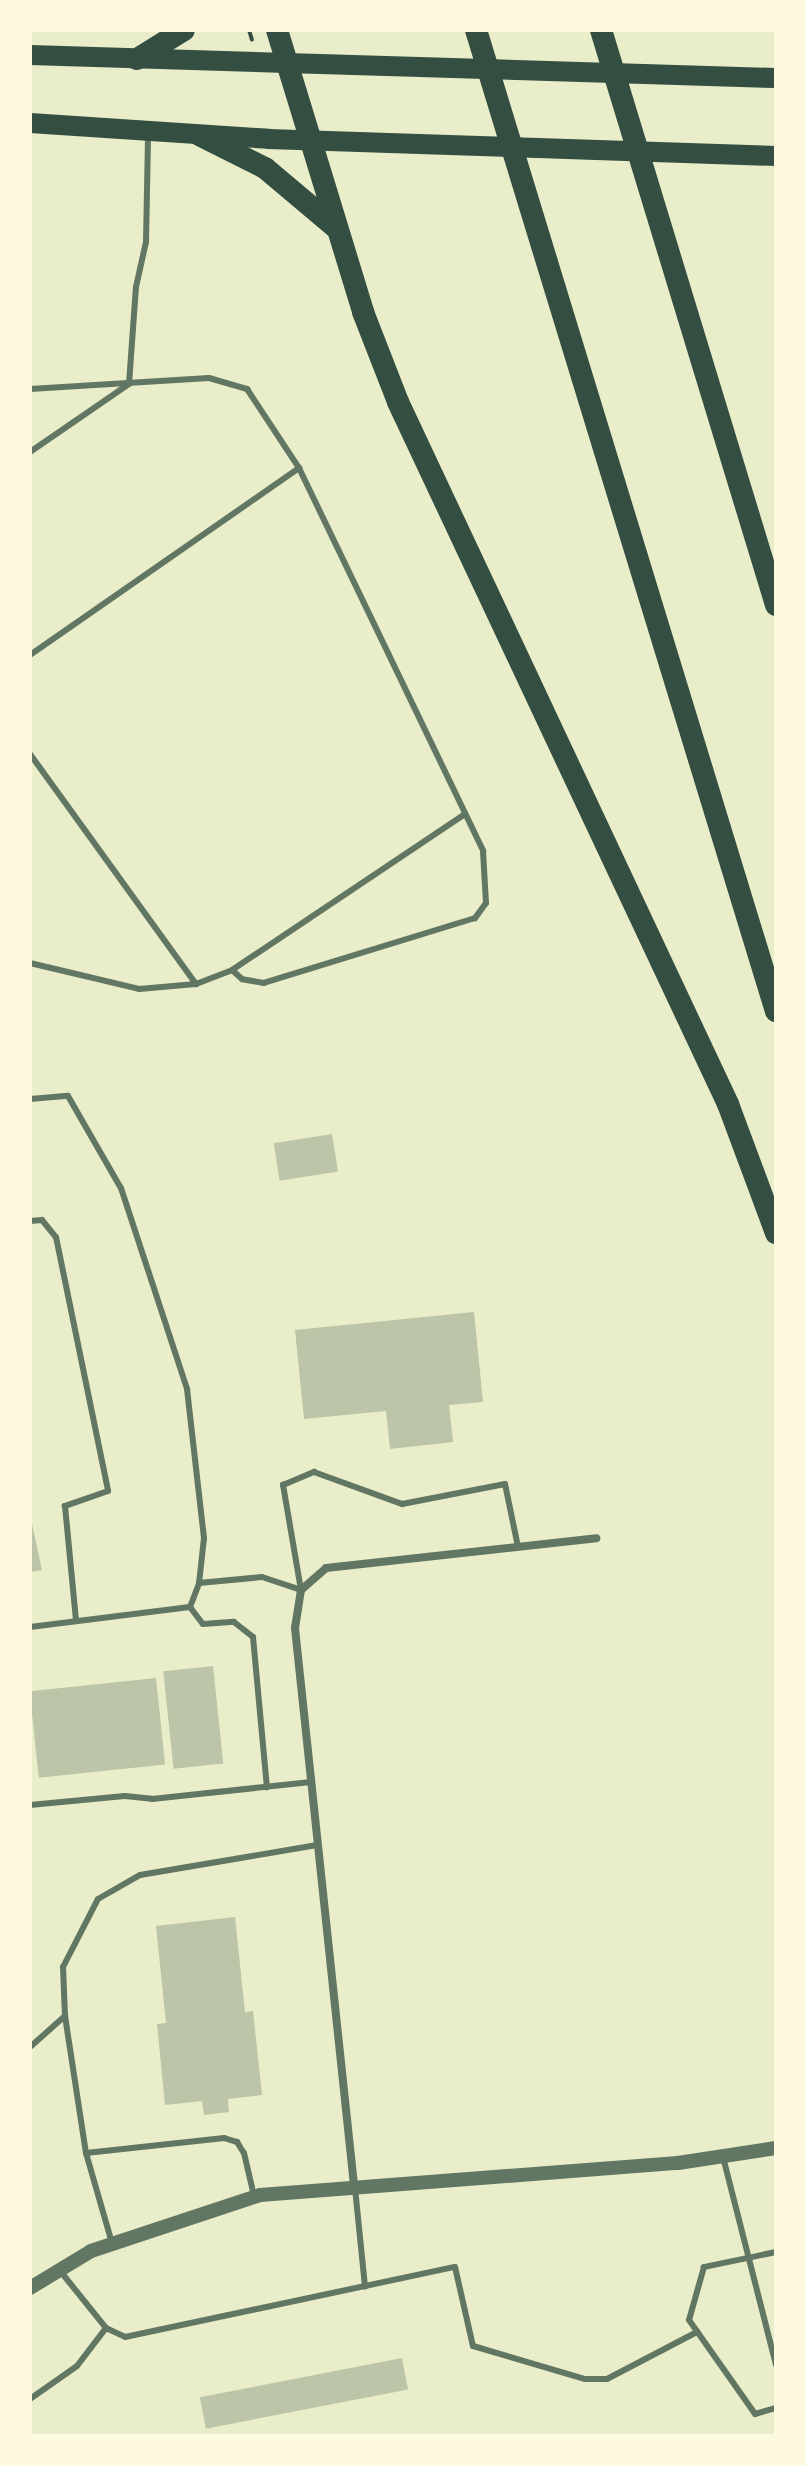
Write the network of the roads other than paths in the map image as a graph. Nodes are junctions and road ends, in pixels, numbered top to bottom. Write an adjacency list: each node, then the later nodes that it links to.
1 (184, 30): 6 (highway)
2 (277, 30): 7 (highway)
3 (476, 30): 26 (highway)
4 (601, 30): 19 (highway)
5 (30, 55): 6 (highway)
6 (137, 59): 7 (highway)
7 (287, 62): 8 (highway); 12 (highway)
8 (776, 78)
9 (30, 123): 10 (highway)
10 (148, 133): 11 (highway); 15 (lane)
11 (201, 136): 12 (highway); 14 (highway)
12 (312, 141): 13 (highway); 14 (highway)
13 (776, 156)
14 (336, 228): 28 (highway)
15 (129, 384): 16 (lane); 17 (lane); 18 (lane)
16 (30, 389)
17 (30, 452)
18 (299, 468): 20 (lane); 22 (lane)
19 (776, 605)
20 (30, 655)
21 (30, 754): 25 (lane)
22 (465, 814): 24 (lane); 24 (lane)
23 (30, 963): 25 (lane)
24 (232, 970): 25 (lane)
25 (196, 984)
26 (776, 1011)
27 (30, 1099): 34 (lane)
28 (728, 1104): 29 (highway); 31 (highway)
29 (776, 1189)
30 (30, 1221): 37 (lane)
31 (776, 1233)
32 (596, 1538): 33 (street)
33 (518, 1547): 35 (street); 35 (lane)
34 (199, 1583): 35 (lane); 36 (lane)
35 (301, 1590): 39 (street)
36 (190, 1607): 37 (lane); 40 (lane)
37 (76, 1620): 38 (lane)
38 (30, 1627)
39 (311, 1782): 40 (lane); 42 (street)
40 (267, 1787): 41 (lane)
41 (30, 1805)
42 (318, 1845): 43 (lane); 48 (street)
43 (65, 2016): 44 (lane); 46 (lane)
44 (30, 2047)
45 (776, 2148): 47 (street)
46 (86, 2153): 49 (lane); 50 (lane)
47 (723, 2157): 48 (street); 52 (lane)
48 (354, 2185): 49 (street); 54 (lane)
49 (254, 2196): 50 (street)
50 (113, 2243): 53 (street)
51 (776, 2252): 52 (lane)
52 (753, 2257): 57 (lane); 58 (lane)
53 (60, 2270): 55 (street); 56 (lane)
54 (365, 2286): 56 (lane); 57 (lane)
55 (30, 2288)
56 (106, 2328): 59 (lane)
57 (697, 2332): 60 (lane)
58 (776, 2365)
59 (30, 2399)
60 (776, 2408)

